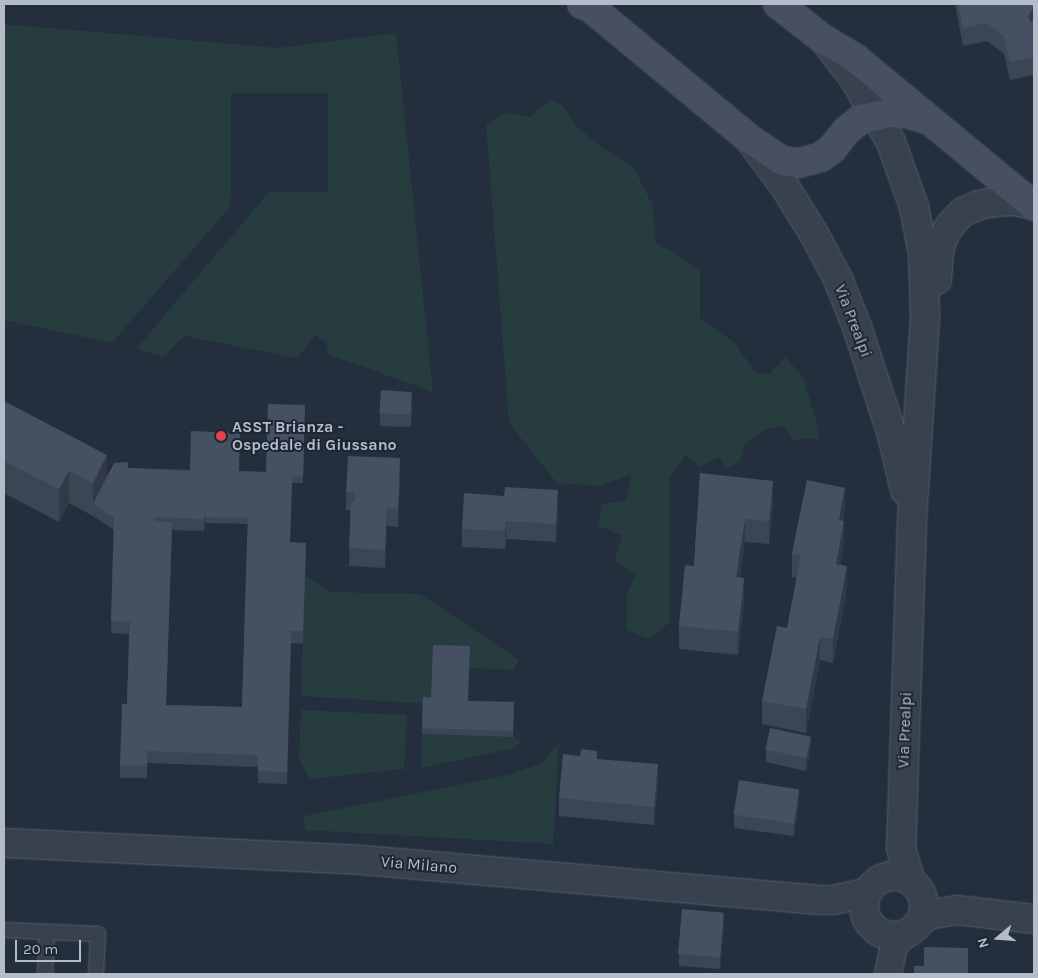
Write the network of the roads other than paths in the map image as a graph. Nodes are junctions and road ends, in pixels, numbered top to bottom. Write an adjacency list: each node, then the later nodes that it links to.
1 (583, 4): 2 (main road); 7 (main road, Via Prealpi)
2 (614, 4)
3 (782, 5): 4 (main road, Via Prealpi)
4 (823, 38): 5 (street, Via Prealpi); 6 (main road, Via Prealpi)
5 (877, 115): 6 (main road, Via Prealpi); 7 (main road, Via Prealpi); 9 (street, Via Prealpi)
6 (926, 119): 8 (main road, Via Prealpi)
7 (751, 140): 10 (street, Via Prealpi)
8 (1033, 205): 9 (street, Via Prealpi)
9 (922, 368): 10 (street, Via Prealpi)
10 (912, 521): 12 (street, Via Prealpi)
11 (4, 843): 12 (street, Via Milano)
12 (893, 917): 13 (street)
13 (1034, 919)
14 (4, 930): 15 (lane)
15 (47, 932): 16 (lane); 17 (lane)
16 (45, 974)
17 (96, 974)

